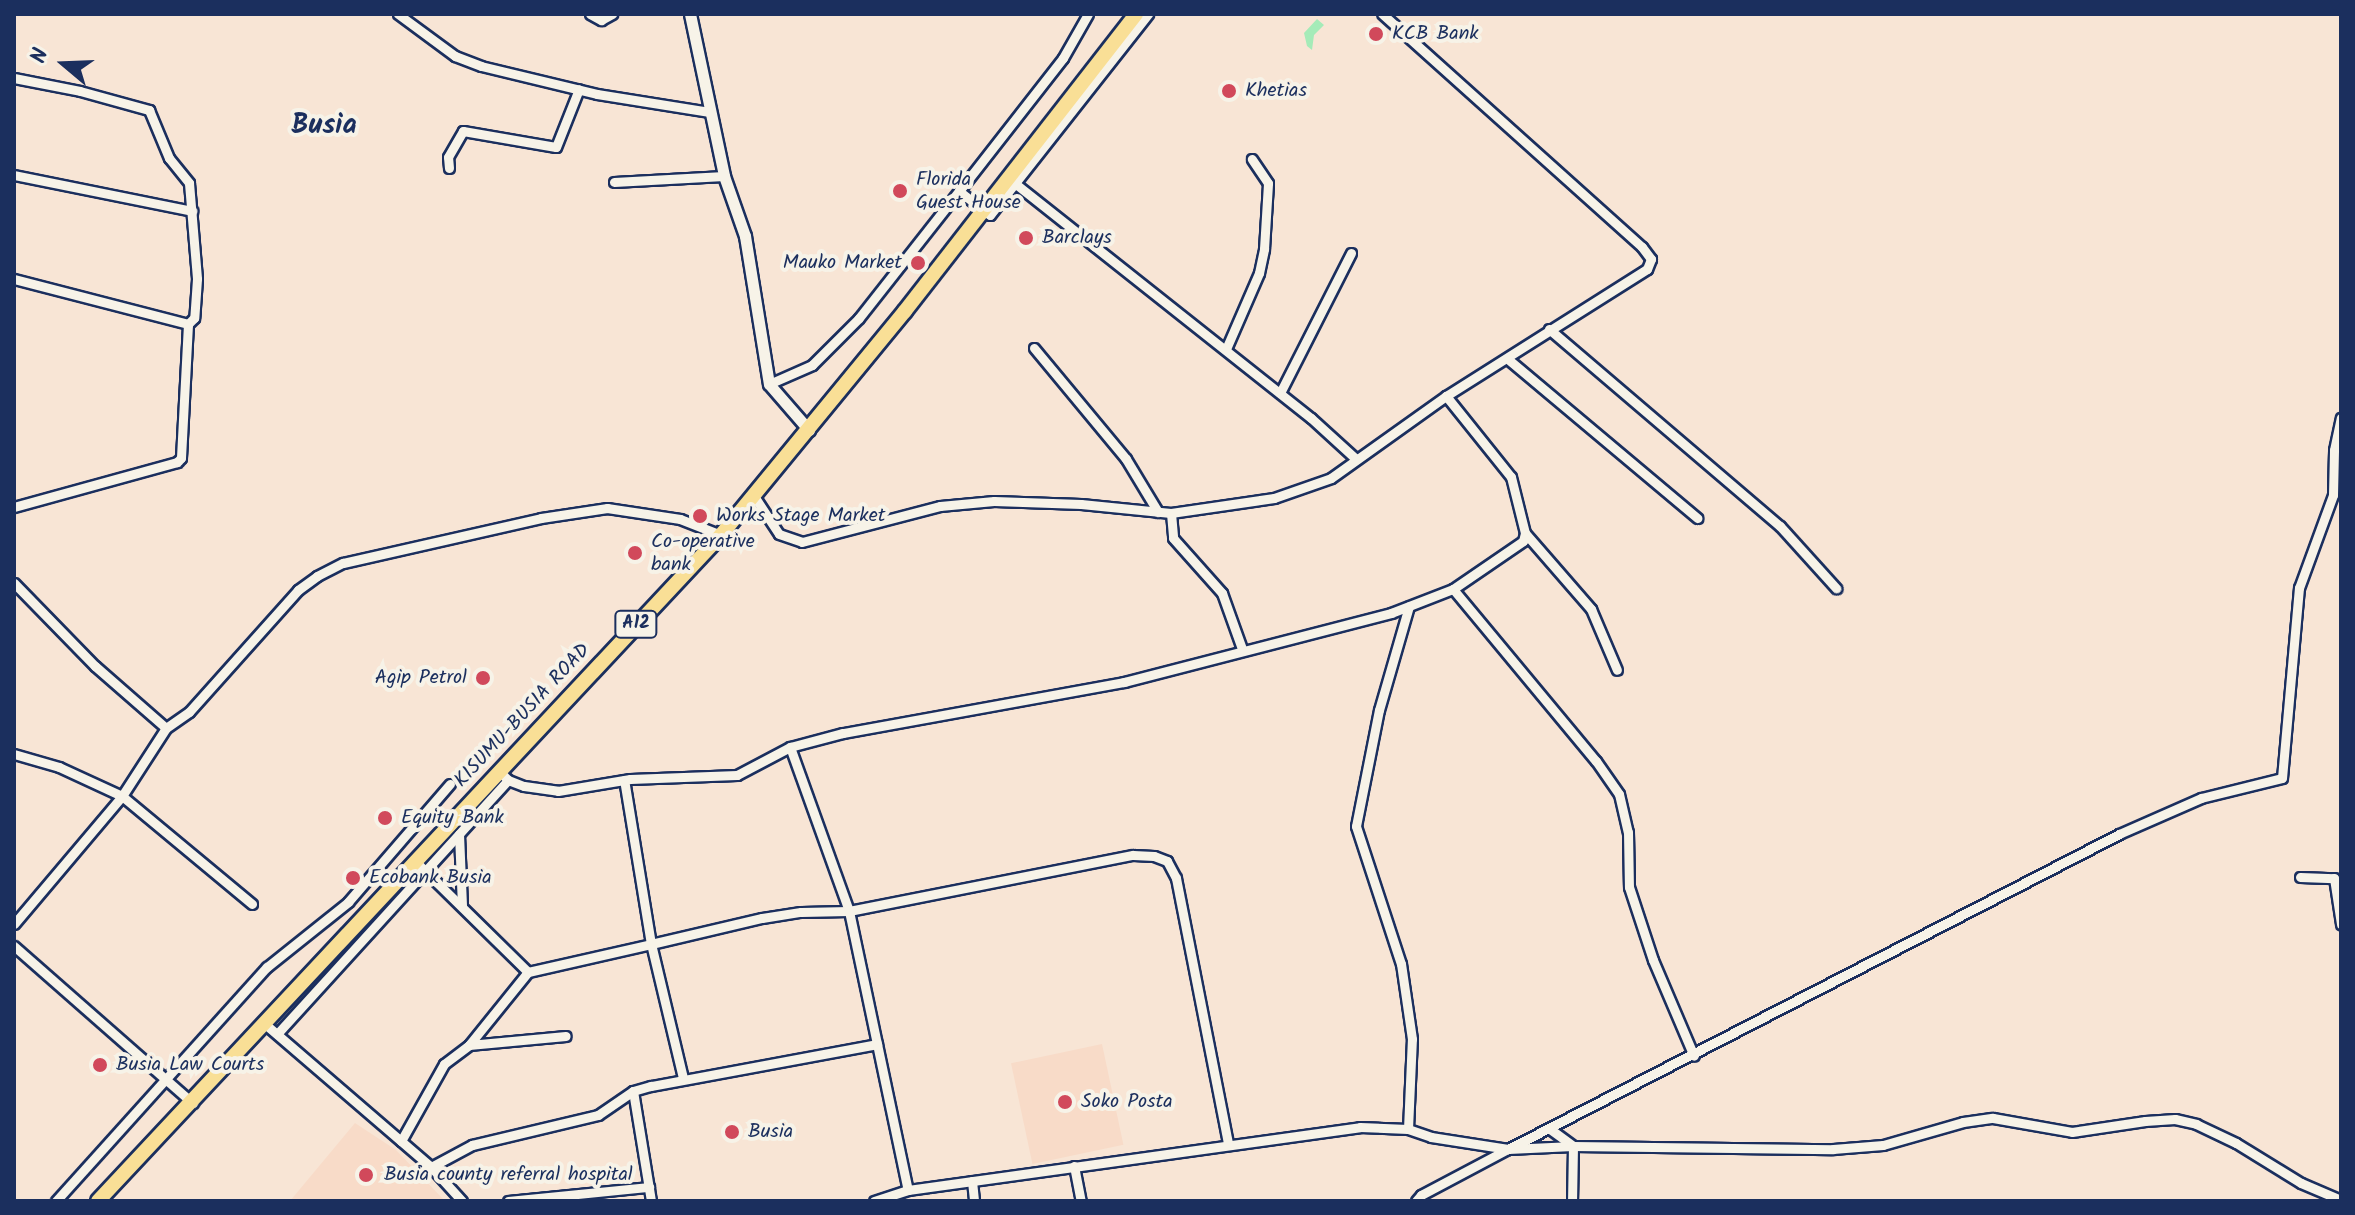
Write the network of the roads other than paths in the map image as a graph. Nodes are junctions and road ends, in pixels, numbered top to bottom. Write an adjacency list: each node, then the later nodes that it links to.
1 (398, 14): 10 (street)
2 (590, 14): 3 (street)
3 (612, 14)
4 (690, 14): 11 (street)
5 (1088, 14): 18 (street)
6 (1136, 14): 19 (highway, KISUMU-BUSIA ROAD / A12)
7 (1148, 14): 17 (street)
8 (1382, 14): 24 (street)
9 (14, 78): 20 (street)
10 (579, 89): 11 (street); 13 (street)
11 (710, 112): 15 (street)
12 (1252, 159): 26 (street)
13 (449, 168)
14 (14, 175): 20 (street)
15 (724, 176): 16 (street); 28 (street)
16 (614, 182)
17 (1017, 185): 19 (street); 26 (street)
18 (959, 191): 19 (street); 28 (street)
19 (980, 210): 32 (highway, KISUMU-BUSIA ROAD / A12)
20 (192, 211): 23 (street)
21 (1351, 253): 29 (street)
22 (14, 279): 23 (street)
23 (188, 324): 35 (street)
24 (1549, 329): 27 (street); 42 (street)
25 (1034, 348): 36 (street)
26 (1226, 349): 29 (street)
27 (1509, 360): 30 (street); 38 (street)
28 (769, 384): 32 (street)
29 (1280, 393): 33 (street)
30 (1446, 396): 33 (street); 39 (street)
31 (2341, 418): 71 (street)
32 (809, 430): 34 (highway, KISUMU-BUSIA ROAD / A12)
33 (1356, 459): 37 (street)
34 (754, 496): 36 (street); 40 (highway, KISUMU-BUSIA ROAD / A12)
35 (14, 507)
36 (1158, 512): 37 (street)
37 (1171, 513): 45 (street)
38 (1697, 518)
39 (1525, 533): 43 (street); 46 (street)
40 (721, 535): 47 (street); 56 (highway, KISUMU-BUSIA ROAD / A12)
41 (14, 583): 47 (street)
42 (1836, 588)
43 (1453, 589): 44 (street); 71 (street)
44 (1409, 606): 45 (street); 76 (street)
45 (1242, 649): 48 (street)
46 (1617, 670)
47 (166, 728): 54 (street)
48 (790, 747): 52 (street); 60 (street)
49 (14, 754): 54 (street)
50 (500, 772): 51 (street)
51 (508, 780): 52 (street); 55 (street)
52 (624, 780): 63 (street)
53 (450, 784): 72 (street)
54 (122, 796): 58 (street); 61 (street)
55 (459, 834): 56 (street); 59 (street)
56 (421, 866): 59 (street); 66 (highway, KISUMU-BUSIA ROAD / A12); 67 (street)
57 (2300, 877): 62 (street)
58 (252, 904)
59 (462, 906): 65 (street)
60 (849, 911): 63 (street); 69 (street); 79 (street)
61 (15, 921)
62 (2341, 924)
63 (651, 944): 65 (street); 73 (street)
64 (14, 946): 72 (street)
65 (528, 972): 70 (street)
66 (265, 1024): 67 (street); 75 (highway, KISUMU-BUSIA ROAD / A12)
67 (277, 1034): 78 (street)
68 (566, 1036): 70 (street)
69 (877, 1044): 73 (street); 86 (street)
70 (469, 1045): 78 (street)
71 (1694, 1056): 77 (street)
72 (165, 1078): 75 (street); 88 (street)
73 (683, 1078): 74 (street)
74 (633, 1091): 83 (street); 85 (street)
75 (193, 1103): 89 (highway, KISUMU-BUSIA ROAD / A12)
76 (1408, 1129): 79 (street); 81 (street)
77 (1550, 1129): 80 (street); 81 (street)
78 (401, 1141): 83 (street)
79 (1228, 1143): 82 (street)
80 (1573, 1146): 81 (street); 87 (street); 97 (street)
81 (1508, 1149): 96 (street)
82 (1074, 1166): 84 (street); 95 (street)
83 (431, 1167): 90 (street)
84 (972, 1181): 86 (street); 94 (street)
85 (649, 1187): 91 (street); 92 (street)
86 (908, 1190): 93 (street)
87 (2341, 1200)
88 (56, 1201)
89 (98, 1201)
90 (462, 1201)
91 (508, 1201)
92 (651, 1201)
93 (874, 1201)
94 (974, 1201)
95 (1081, 1201)
96 (1416, 1201)
97 (1572, 1201)

